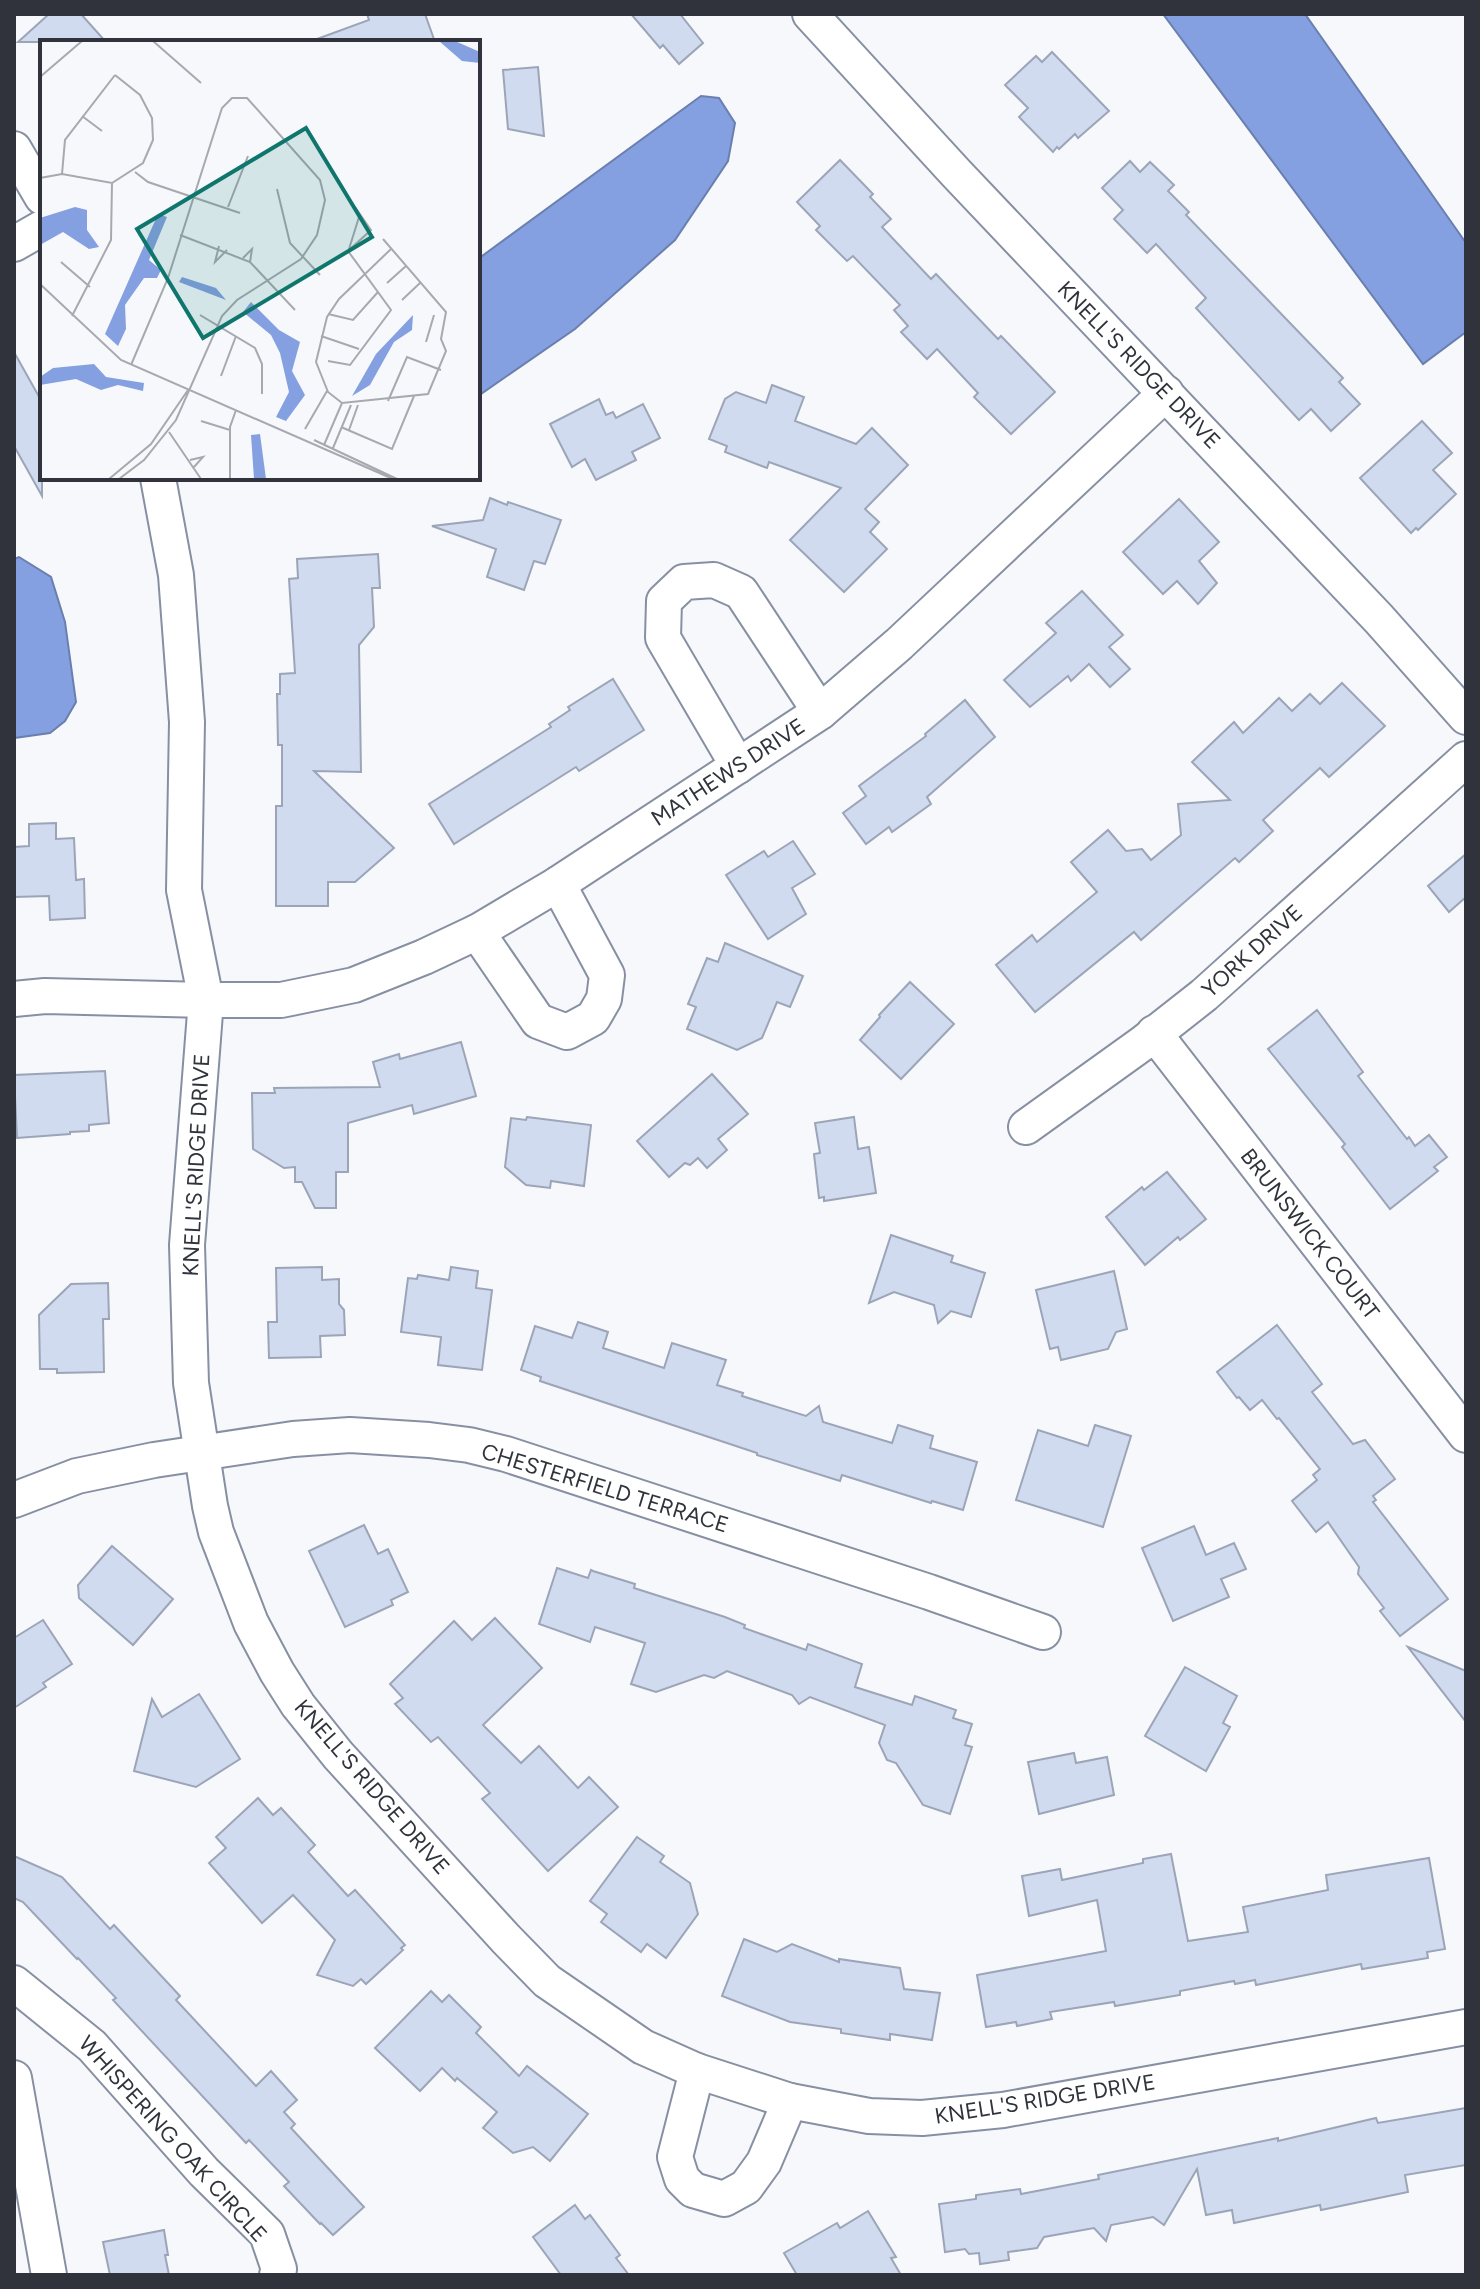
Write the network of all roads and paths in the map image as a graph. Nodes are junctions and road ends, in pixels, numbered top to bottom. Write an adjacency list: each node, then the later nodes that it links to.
1 (810, 14): 6 (street, KNELL'S RIDGE DRIVE)
2 (14, 149): 3 (street)
3 (40, 194)
4 (40, 229): 5 (street)
5 (14, 244)
6 (1166, 393): 8 (street, MATHEWS DRIVE); 9 (street, KNELL'S RIDGE DRIVE)
7 (158, 480): 15 (street, KNELL'S RIDGE DRIVE)
8 (820, 712): 11 (street, MATHEWS DRIVE); 11 (street)
9 (1466, 717)
10 (1466, 759): 16 (street, YORK DRIVE)
11 (738, 766): 12 (street, MATHEWS DRIVE)
12 (558, 884): 13 (street, MATHEWS DRIVE); 13 (street)
13 (477, 932): 15 (street, MATHEWS DRIVE)
14 (14, 999): 15 (street, MATHEWS DRIVE)
15 (206, 1000): 19 (street, KNELL'S RIDGE DRIVE)
16 (1154, 1033): 17 (street, YORK DRIVE); 18 (street, BRUNSWICK COURT)
17 (1026, 1127)
18 (1466, 1435)
19 (201, 1453): 20 (street, CHESTERFIELD TERRACE); 21 (street, CHESTERFIELD TERRACE); 24 (street, KNELL'S RIDGE DRIVE)
20 (14, 1500)
21 (1043, 1632)
22 (14, 1983): 28 (street, WHISPERING OAK CIRCLE)
23 (1466, 2027): 26 (street, KNELL'S RIDGE DRIVE)
24 (697, 2071): 26 (street, KNELL'S RIDGE DRIVE); 26 (street)
25 (14, 2078): 27 (street)
26 (790, 2101)
27 (49, 2275)
28 (277, 2275)

